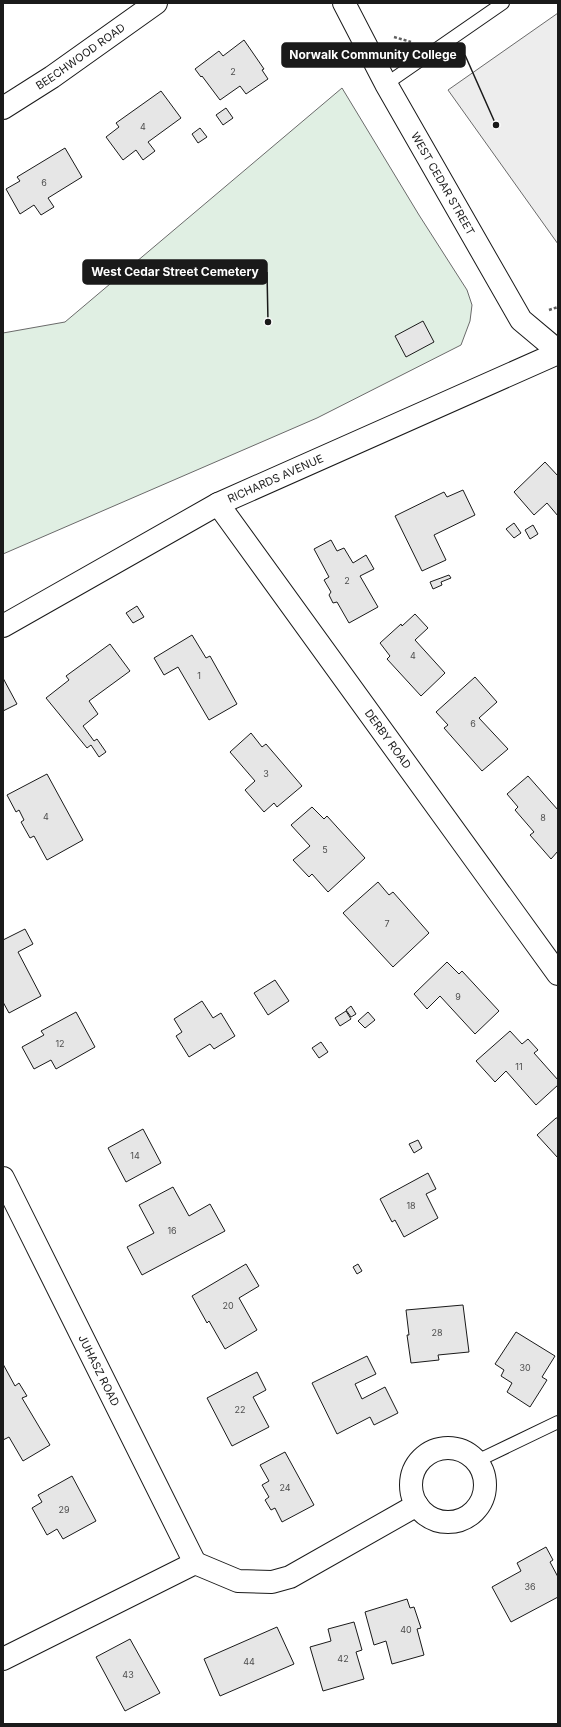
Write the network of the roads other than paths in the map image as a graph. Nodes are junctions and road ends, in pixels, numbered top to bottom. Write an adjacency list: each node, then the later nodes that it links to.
1 (156, 3): 5 (street, BEECHWOOD ROAD)
2 (503, 3): 4 (lane)
3 (347, 4): 4 (street, WEST CEDAR STREET)
4 (386, 84): 6 (street, WEST CEDAR STREET)
5 (3, 108)
6 (558, 352): 7 (street, RICHARDS AVENUE)
7 (218, 504): 8 (street, RICHARDS AVENUE); 9 (street, DERBY ROAD)
8 (3, 626)
9 (556, 966)
10 (3, 1178): 14 (street, JUHASZ ROAD)
11 (558, 1422): 12 (lane)
12 (477, 1461): 13 (street); 13 (street)
13 (417, 1505): 14 (street)
14 (195, 1563): 15 (street)
15 (3, 1659)

